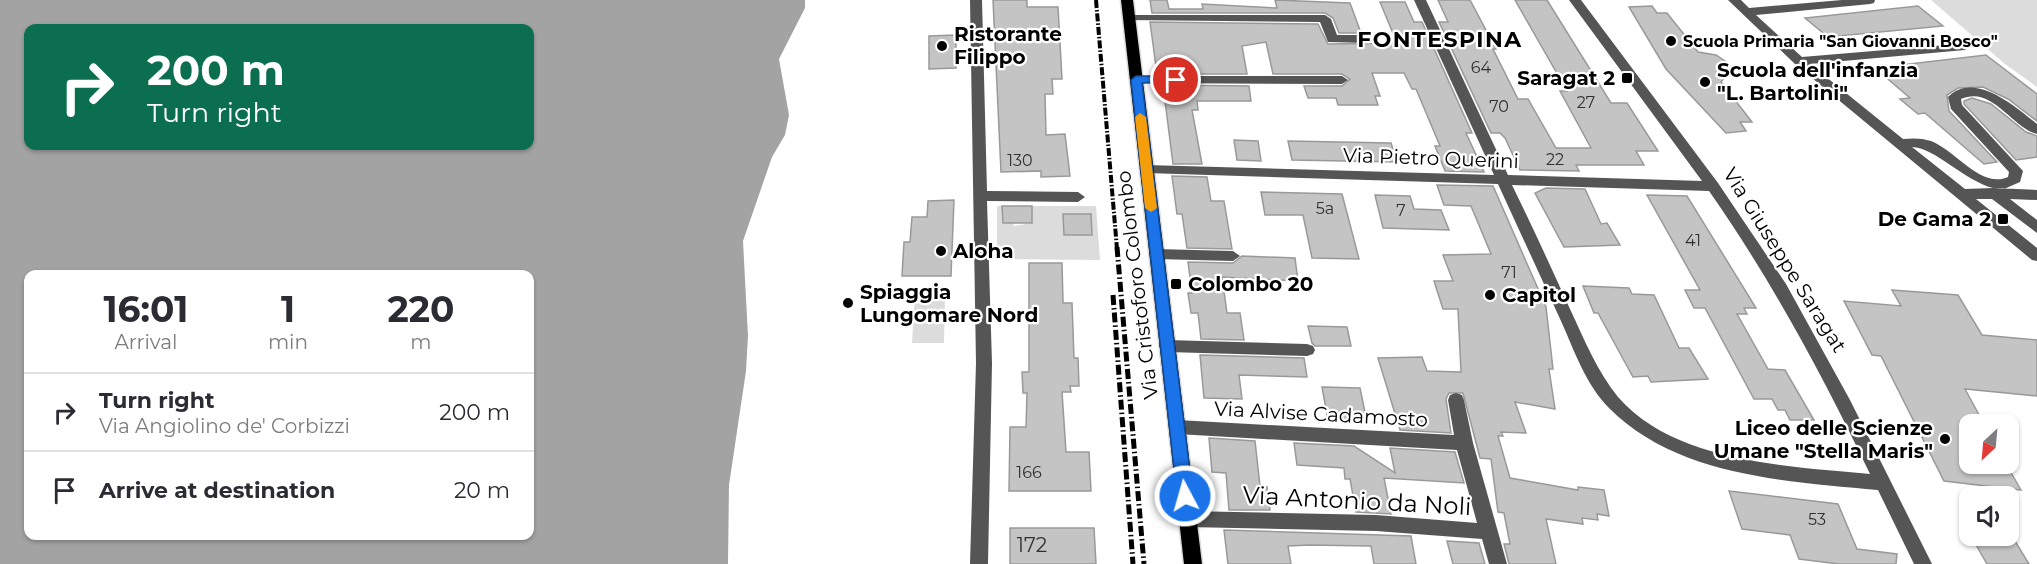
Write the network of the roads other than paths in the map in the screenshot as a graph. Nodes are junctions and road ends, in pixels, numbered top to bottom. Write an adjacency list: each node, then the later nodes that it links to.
1 (976, 0): 22 (street)
2 (1127, 0): 8 (main road, Via Cristoforo Colombo)
3 (1420, 0): 17 (street)
4 (1575, 0): 18 (street, Via Giuseppe Saragat)
5 (1734, 0): 7 (street)
6 (1870, 1): 7 (street)
7 (1746, 12): 11 (street)
8 (1129, 18): 9 (street); 12 (main road, Via Cristoforo Colombo)
9 (1368, 39)
10 (1965, 46): 11 (street)
11 (1799, 61): 15 (street)
12 (1136, 80): 13 (street); 16 (main road, Via Cristoforo Colombo)
13 (1342, 80)
14 (2037, 129): 15 (street)
15 (1900, 144): 20 (street)
16 (1146, 169): 17 (street, Via Pietro Querini); 25 (main road, Via Cristoforo Colombo)
17 (1502, 180): 18 (street, Via Pietro Querini); 33 (street)
18 (1713, 186): 33 (street, Via Giuseppe Saragat)
19 (1993, 194): 20 (street); 21 (street); 24 (street)
20 (1962, 195): 27 (street)
21 (2037, 195)
22 (980, 196): 23 (street); 36 (street)
23 (1078, 197)
24 (2037, 228)
25 (1156, 254): 26 (street); 28 (main road, Via Cristoforo Colombo)
26 (1233, 256)
27 (2037, 256)
28 (1167, 346): 29 (street); 31 (main road, Via Cristoforo Colombo)
29 (1307, 350)
30 (1456, 400): 32 (street, Via Alvise Cadamosto)
31 (1177, 427): 32 (street, Via Alvise Cadamosto); 34 (main road, Via Cristoforo Colombo)
32 (1464, 442): 35 (street, Via Alvise Cadamosto)
33 (1883, 483): 39 (street, Via Giuseppe Saragat)
34 (1187, 519): 35 (street, Via Antonio da Noli); 37 (main road, Via Cristoforo Colombo)
35 (1489, 532): 38 (street, Via Alvise Cadamosto)
36 (979, 564)
37 (1193, 564)
38 (1498, 564)
39 (1923, 564)

